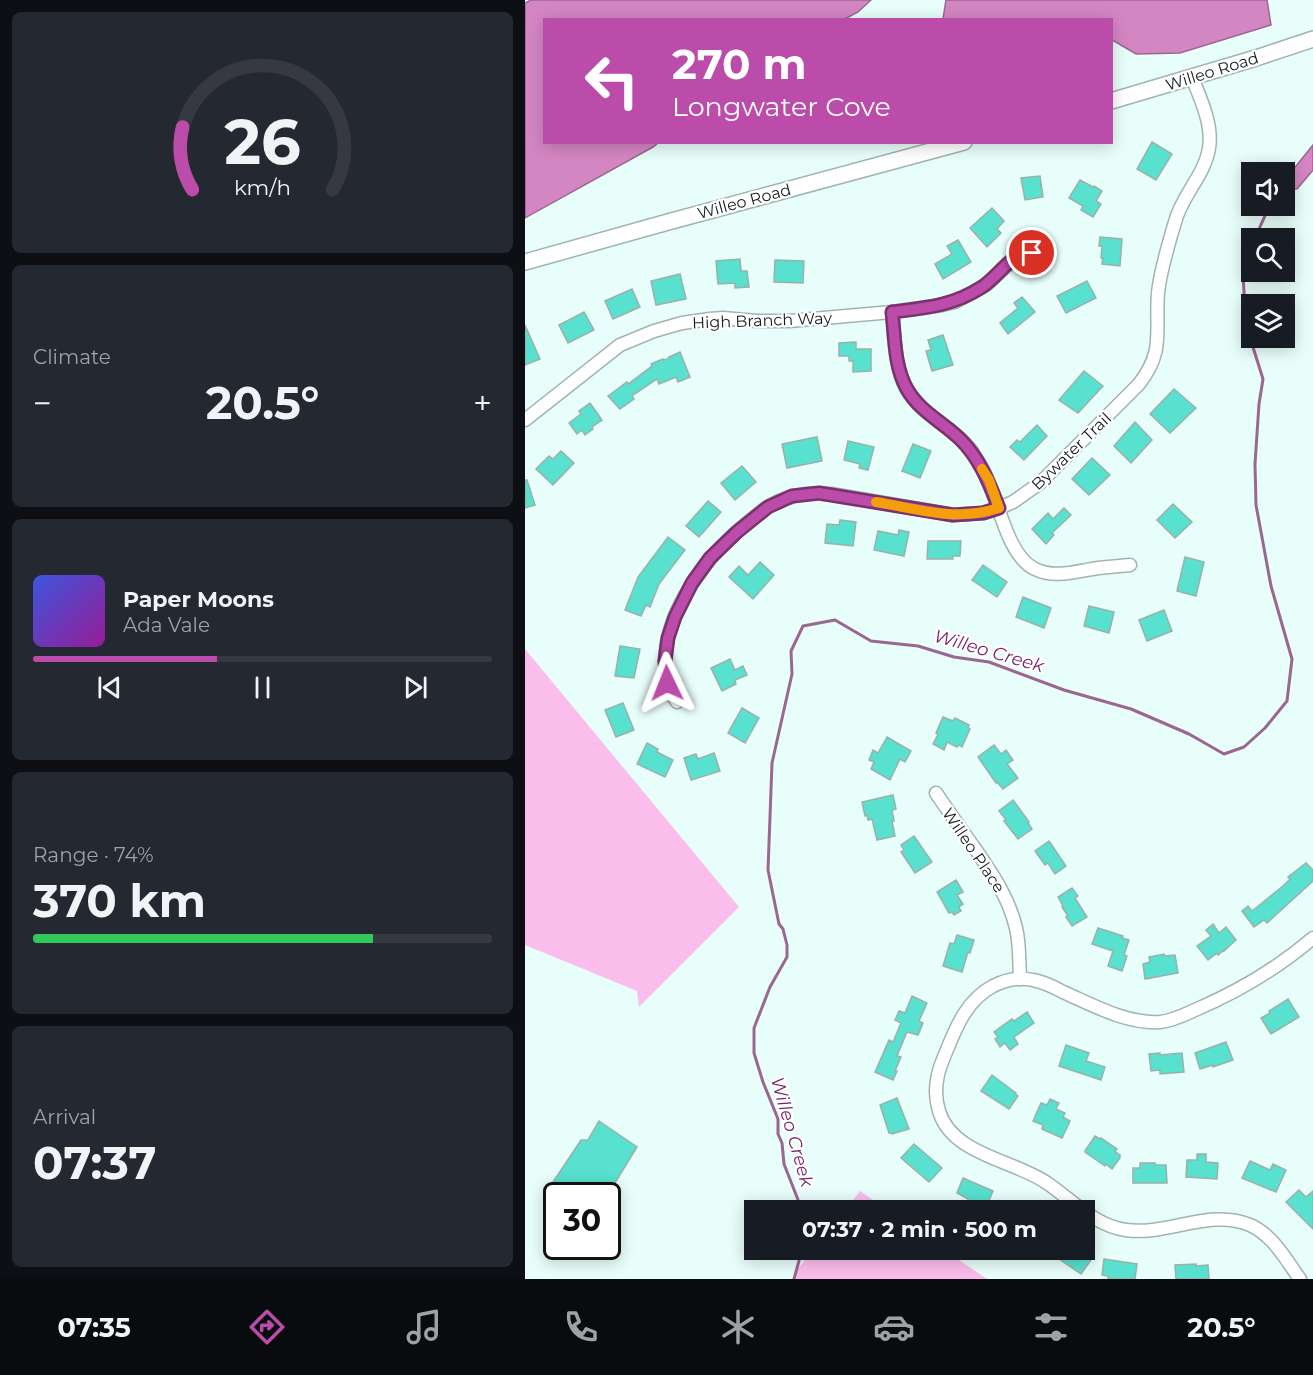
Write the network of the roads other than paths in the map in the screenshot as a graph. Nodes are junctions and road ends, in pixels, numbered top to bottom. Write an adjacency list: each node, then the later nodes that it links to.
1 (1313, 39): 2 (street, Willeo Road)
2 (1192, 77): 3 (street, Willeo Road); 9 (street, Bywater Trail)
3 (1113, 100)
4 (957, 144): 6 (street, Willeo Road)
5 (1047, 249): 7 (street, High Branch Way)
6 (525, 262)
7 (892, 312): 8 (street, High Branch Way); 9 (street)
8 (525, 420)
9 (999, 508): 10 (street); 11 (street, Bywater Trail)
10 (1129, 565)
11 (677, 702)
12 (936, 793): 14 (street, Willeo Place)
13 (1313, 938): 14 (street)
14 (1020, 978): 15 (street)
15 (1300, 1279)

